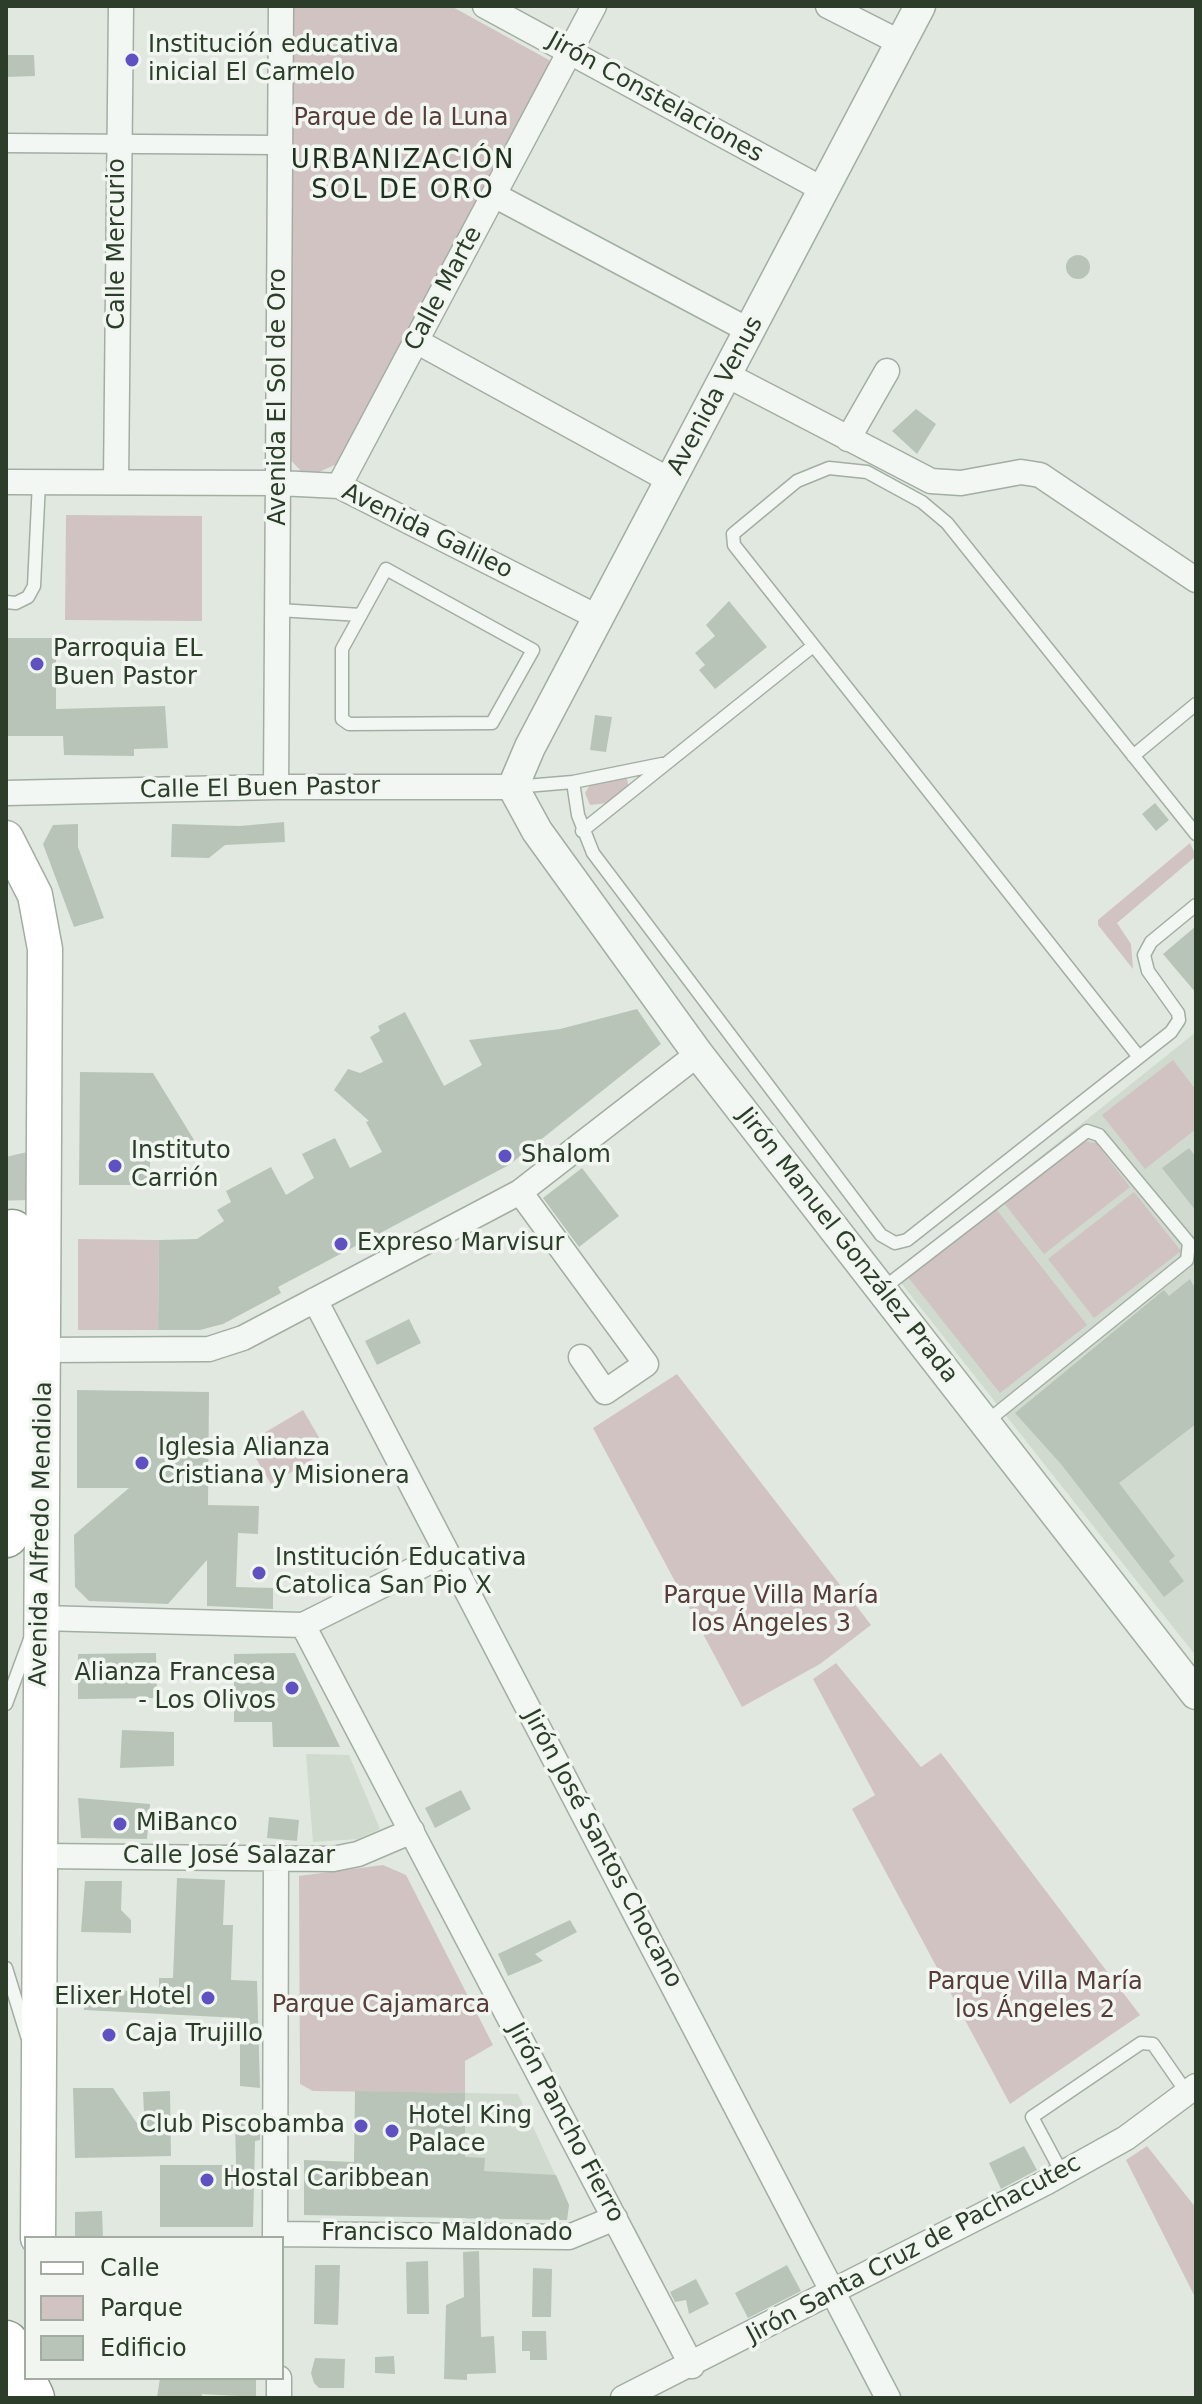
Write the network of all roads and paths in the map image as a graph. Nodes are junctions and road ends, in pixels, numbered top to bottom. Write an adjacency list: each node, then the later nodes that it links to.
1 (121, 6): 10 (street, Calle Mercurio)
2 (281, 6): 11 (street, Avenida El Sol de Oro)
3 (485, 6): 8 (street, Jirón Constelaciones)
4 (594, 6): 8 (street, Calle Marte)
5 (828, 6): 7 (street)
6 (920, 6): 7 (street, Avenida Venus)
7 (901, 43): 12 (street, Avenida Venus)
8 (570, 52): 12 (street, Jirón Constelaciones); 13 (street, Calle Marte)
9 (6, 143): 10 (street)
10 (119, 145): 11 (street); 22 (street, Calle Mercurio)
11 (279, 145): 23 (street, Avenida El Sol de Oro)
12 (824, 190): 14 (street, Avenida Venus)
13 (494, 195): 14 (street); 15 (street, Calle Marte)
14 (750, 331): 17 (street, Avenida Venus)
15 (416, 341): 19 (street); 24 (street, Calle Marte)
16 (887, 371): 18 (street)
17 (727, 375): 18 (street); 19 (street, Avenida Venus)
18 (848, 439): 25 (street)
19 (671, 481): 29 (street, Avenida Venus)
20 (6, 482): 21 (street, Avenida Galileo)
21 (39, 482): 22 (street, Avenida Galileo); 26 (lane)
22 (116, 482): 23 (street, Avenida Galileo)
23 (279, 483): 24 (street, Avenida Galileo); 27 (street, Avenida El Sol de Oro)
24 (339, 486): 29 (street, Avenida Galileo)
25 (1196, 580)
26 (6, 602)
27 (278, 610): 28 (lane); 35 (street, Avenida El Sol de Oro)
28 (361, 615): 28 (lane)
29 (599, 618): 36 (street, Avenida Venus)
30 (813, 646): 32 (lane); 33 (lane); 43 (lane)
31 (1196, 704): 32 (lane)
32 (1133, 756): 39 (lane)
33 (665, 764): 34 (lane); 38 (lane)
34 (573, 782): 36 (lane); 38 (lane)
35 (276, 787): 36 (street, Calle El Buen Pastor); 37 (street, Calle El Buen Pastor)
36 (513, 787): 42 (street, Jirón Manuel González Prada)
37 (6, 793)
38 (582, 831): 43 (lane)
39 (1196, 834)
40 (6, 838): 48 (main road, Avenida Alfredo Mendiola)
41 (1196, 905): 43 (lane)
42 (698, 1054): 44 (street); 46 (street, Jirón Manuel González Prada)
43 (1139, 1057)
44 (520, 1192): 47 (street); 49 (street)
45 (12, 1232): 51 (highway)
46 (881, 1290): 50 (street, Jirón Manuel González Prada); 50 (lane)
47 (315, 1300): 48 (street); 52 (street, Jirón José Santos Chocano)
48 (44, 1350): 53 (main road, Avenida Alfredo Mendiola)
49 (581, 1357)
50 (985, 1423): 55 (street, Jirón Manuel González Prada)
51 (6, 1535)
52 (447, 1553): 54 (street); 68 (street, Jirón José Santos Chocano)
53 (40, 1618): 54 (street); 56 (lane); 58 (main road, Avenida Alfredo Mendiola)
54 (303, 1625): 57 (street, Jirón Pancho Fierro)
55 (1196, 1694)
56 (6, 1704)
57 (412, 1831): 59 (street, Calle José Salazar); 64 (street, Jirón Pancho Fierro)
58 (41, 1856): 59 (street, Calle José Salazar); 61 (main road, Avenida Alfredo Mendiola)
59 (276, 1859): 66 (street)
60 (6, 1968): 61 (lane)
61 (40, 2077): 65 (main road, Avenida Alfredo Mendiola)
62 (1192, 2090): 63 (street, Jirón Santa Cruz de Pachacutec); 63 (lane)
63 (1062, 2173): 68 (street, Jirón Santa Cruz de Pachacutec)
64 (615, 2218): 67 (street, Francisco Maldonado); 70 (street, Jirón Pancho Fierro)
65 (38, 2236)
66 (275, 2236)
67 (284, 2236)
68 (833, 2293): 70 (street, Jirón Santa Cruz de Pachacutec); 75 (street, Jirón José Santos Chocano)
69 (6, 2343): 71 (highway)
70 (692, 2366): 74 (street, Jirón Santa Cruz de Pachacutec)
71 (24, 2378)
72 (25, 2380): 73 (highway)
73 (34, 2398)
74 (623, 2398)
75 (888, 2398)

